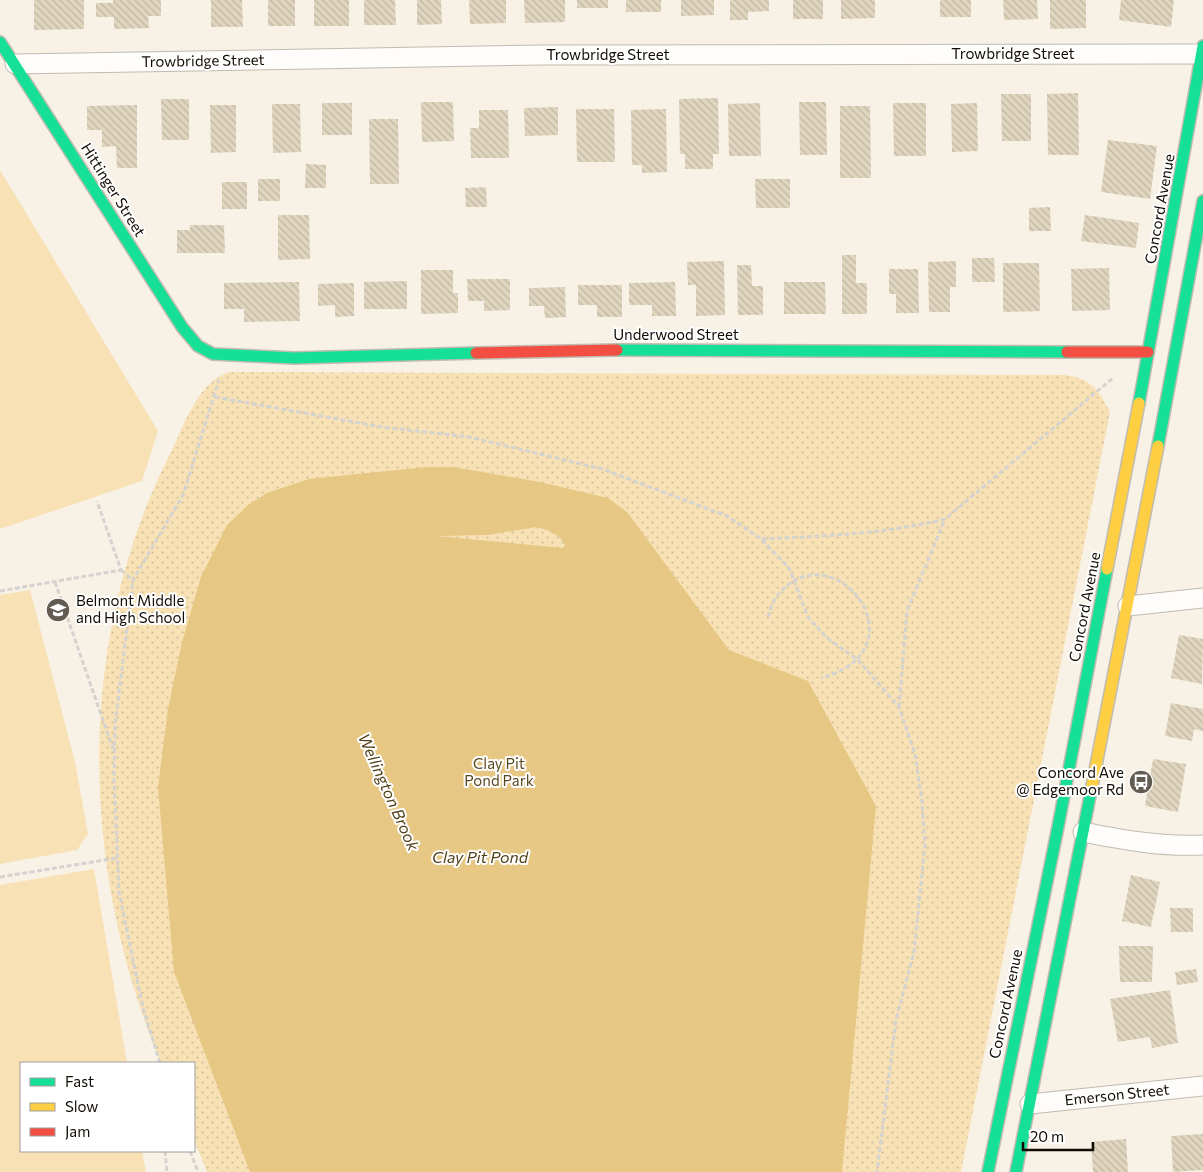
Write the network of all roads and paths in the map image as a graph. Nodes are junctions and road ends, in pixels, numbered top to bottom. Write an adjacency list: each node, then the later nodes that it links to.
1 (0, 42): 3 (main road, Hittinger Street)
2 (1202, 51): 3 (street, Trowbridge Street); 6 (main road, Concord Avenue)
3 (15, 64): 5 (main road, Hittinger Street)
4 (1203, 202): 6 (main road, Concord Avenue)
5 (204, 351): 6 (main road, Underwood Street)
6 (1161, 354): 19 (main road, Concord Avenue); 19 (main road, Concord Avenue)
7 (220, 373): 9 (path)
8 (1114, 377): 11 (path)
9 (215, 397): 12 (path); 14 (path)
10 (97, 501): 13 (path)
11 (945, 518): 12 (path); 23 (path)
12 (761, 539): 15 (path)
13 (121, 570): 14 (path); 16 (path)
14 (132, 580): 24 (path)
15 (794, 581): 20 (path); 21 (path); 21 (path)
16 (56, 582): 17 (path); 24 (path)
17 (0, 591)
18 (1203, 598): 19 (street)
19 (1114, 607): 25 (main road, Concord Avenue); 25 (main road, Concord Avenue)
20 (768, 617)
21 (858, 660): 22 (path); 23 (path)
22 (821, 678)
23 (898, 707): 36 (path)
24 (114, 751): 27 (path)
25 (1071, 829): 26 (street); 31 (main road, Concord Avenue); 31 (main road, Concord Avenue)
26 (1203, 845)
27 (117, 858): 28 (path); 29 (path)
28 (0, 877)
29 (159, 1062)
30 (1203, 1086): 31 (street, Emerson Street)
31 (1015, 1106): 37 (main road, Concord Avenue); 38 (main road, Concord Avenue)
32 (165, 1152): 34 (path)
33 (190, 1152): 35 (path)
34 (167, 1172)
35 (198, 1172)
36 (877, 1172)
37 (988, 1172)
38 (1016, 1172)

